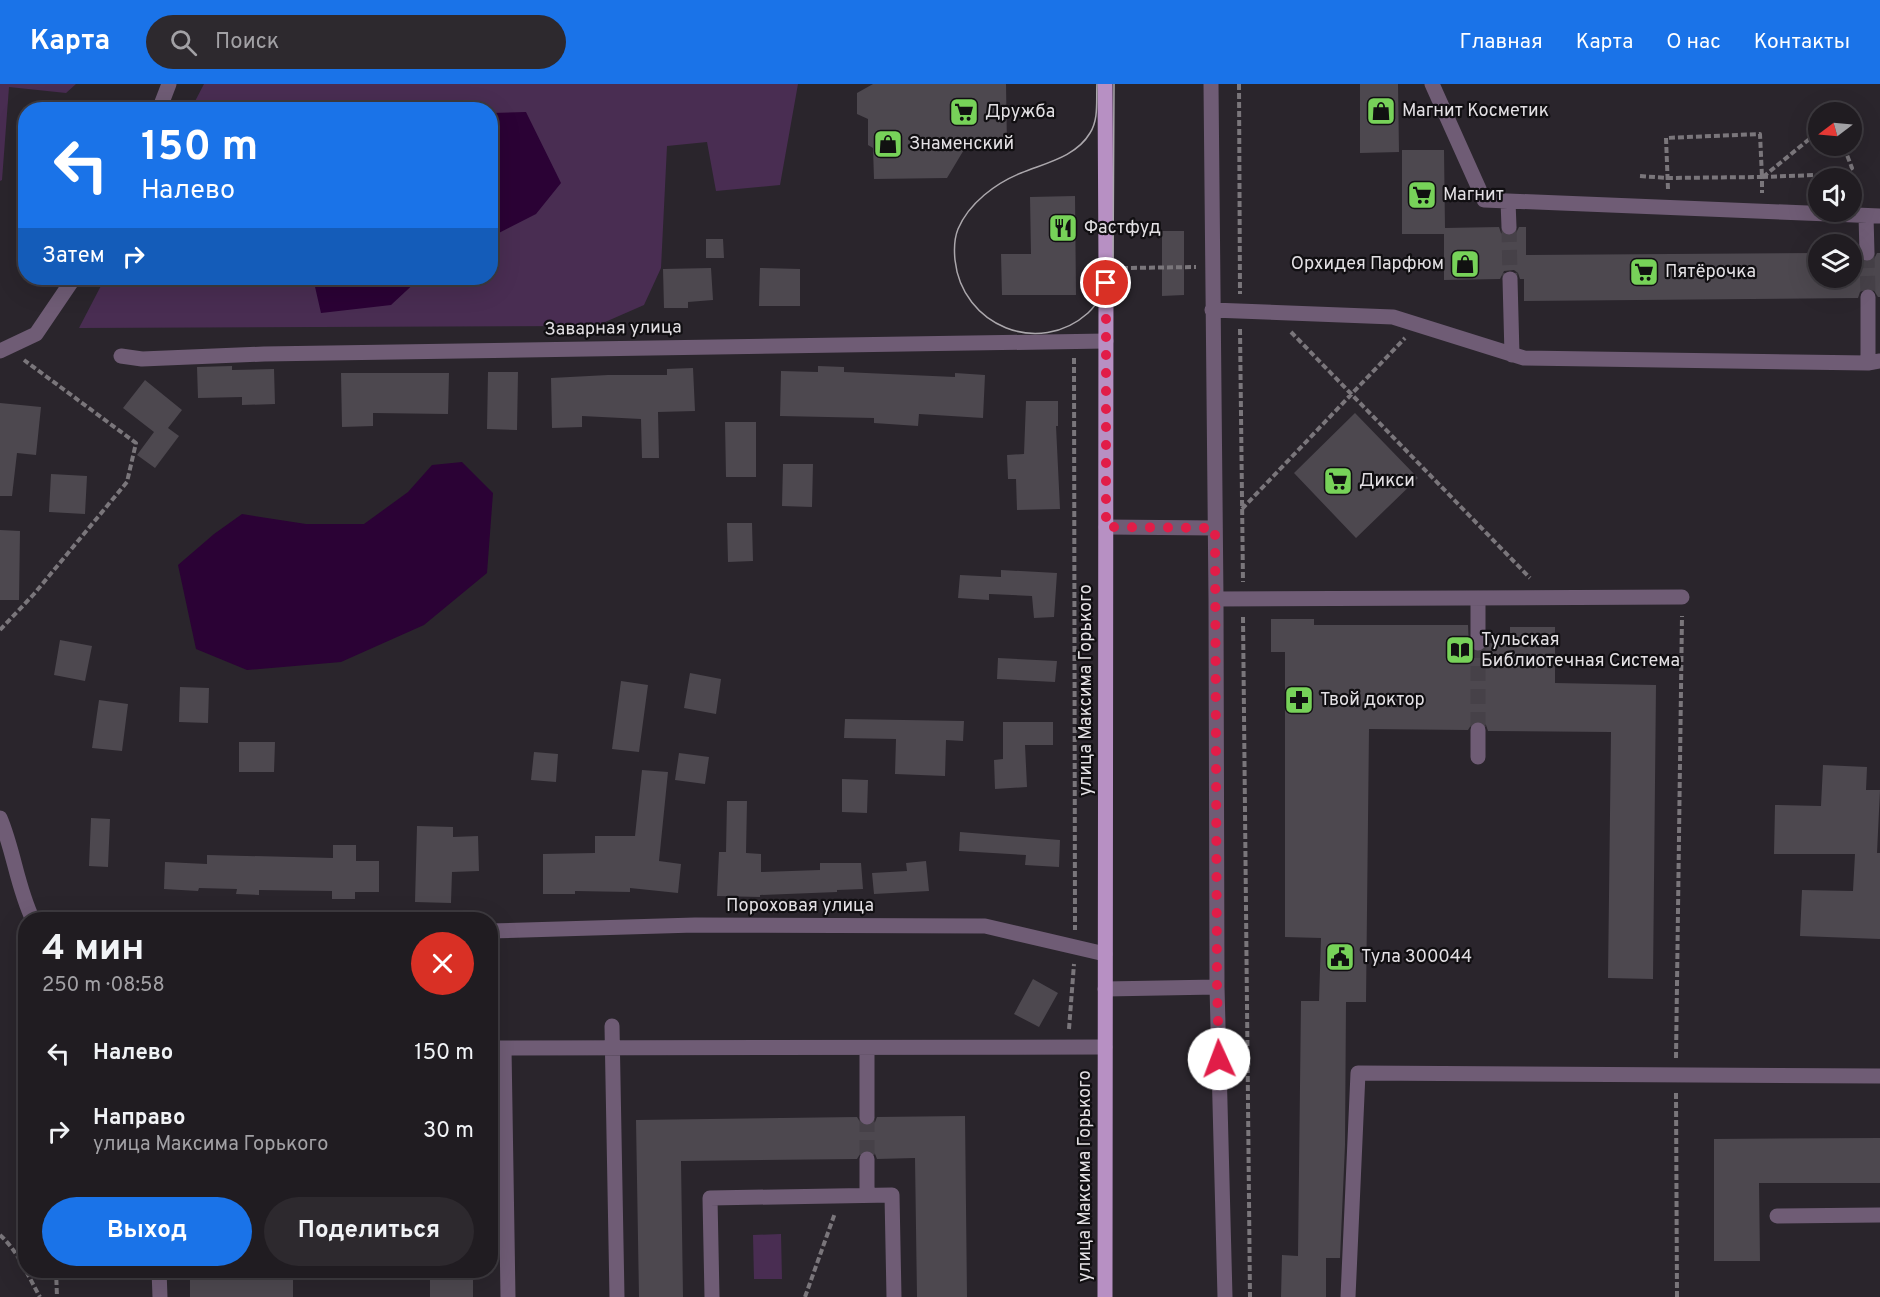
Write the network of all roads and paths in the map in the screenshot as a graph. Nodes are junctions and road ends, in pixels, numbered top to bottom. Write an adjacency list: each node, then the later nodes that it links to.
1 (169, 84): 6 (street)
2 (1105, 84): 18 (main road, улица Максима Горького)
3 (1210, 84): 17 (street)
4 (1239, 84): 23 (path)
5 (1432, 84): 12 (street)
6 (162, 102)
7 (1808, 140): 10 (path)
8 (1847, 156): 10 (path)
9 (1640, 176): 11 (path)
10 (1762, 177): 11 (path); 11 (path); 13 (path)
11 (1668, 178)
12 (1508, 201): 13 (street); 15 (street)
13 (1762, 211): 14 (street)
14 (1873, 216): 16 (street)
15 (1509, 227)
16 (1867, 253)
17 (1212, 267): 18 (path); 22 (street)
18 (1106, 268): 26 (main road, улица Максима Горького)
19 (1510, 279): 29 (street)
20 (69, 285): 28 (street)
21 (1868, 297): 31 (street)
22 (1212, 310): 23 (street); 35 (street)
23 (1240, 311): 24 (street); 33 (path)
24 (1273, 313): 25 (street); 32 (path)
25 (1418, 325): 29 (street); 32 (path)
26 (1106, 341): 27 (street, Заварная улица); 34 (main road, улица Максима Горького)
27 (1074, 342): 30 (street, Заварная улица); 48 (path)
28 (4, 349): 41 (path)
29 (1512, 355): 31 (street)
30 (121, 356)
31 (1874, 362)
32 (1352, 394): 33 (path); 40 (path)
33 (1242, 509): 38 (path)
34 (1106, 527): 35 (street); 49 (main road, улица Максима Горького)
35 (1215, 528): 37 (street)
36 (1682, 597): 40 (street); 58 (path)
37 (1216, 598): 38 (street); 50 (street)
38 (1243, 598): 39 (street); 82 (path)
39 (1478, 598): 40 (street); 42 (street)
40 (1550, 598)
41 (0, 630)
42 (1478, 644)
43 (1478, 730): 44 (street)
44 (1478, 757)
45 (0, 818): 46 (street)
46 (30, 912)
47 (498, 931): 48 (street, Пороховая улица)
48 (1075, 947): 49 (street, Пороховая улица); 53 (path)
49 (1105, 954): 51 (main road, улица Максима Горького)
50 (1217, 987): 51 (street); 81 (street)
51 (1105, 989): 54 (main road, улица Максима Горького)
52 (612, 1026): 56 (street)
53 (1068, 1047): 54 (street); 57 (street)
54 (1105, 1047): 80 (main road, улица Максима Горького)
55 (498, 1048): 56 (street)
56 (612, 1048): 57 (street); 76 (street)
57 (867, 1048): 60 (street)
58 (1676, 1075): 59 (street); 83 (street); 84 (path)
59 (1880, 1076)
60 (867, 1117)
61 (498, 1137): 75 (street)
62 (867, 1159): 64 (street)
63 (841, 1196): 64 (street); 77 (street); 78 (path)
64 (867, 1196): 79 (street)
65 (1880, 1215): 66 (street)
66 (1777, 1216)
67 (0, 1235): 68 (path)
68 (18, 1258)
69 (29, 1278): 72 (path)
70 (57, 1278): 73 (path)
71 (159, 1278): 74 (street)
72 (40, 1297)
73 (57, 1297)
74 (160, 1297)
75 (508, 1297)
76 (617, 1297)
77 (712, 1297)
78 (805, 1297)
79 (894, 1297)
80 (1104, 1297)
81 (1226, 1297)
82 (1250, 1297)
83 (1348, 1297)
84 (1677, 1297)

